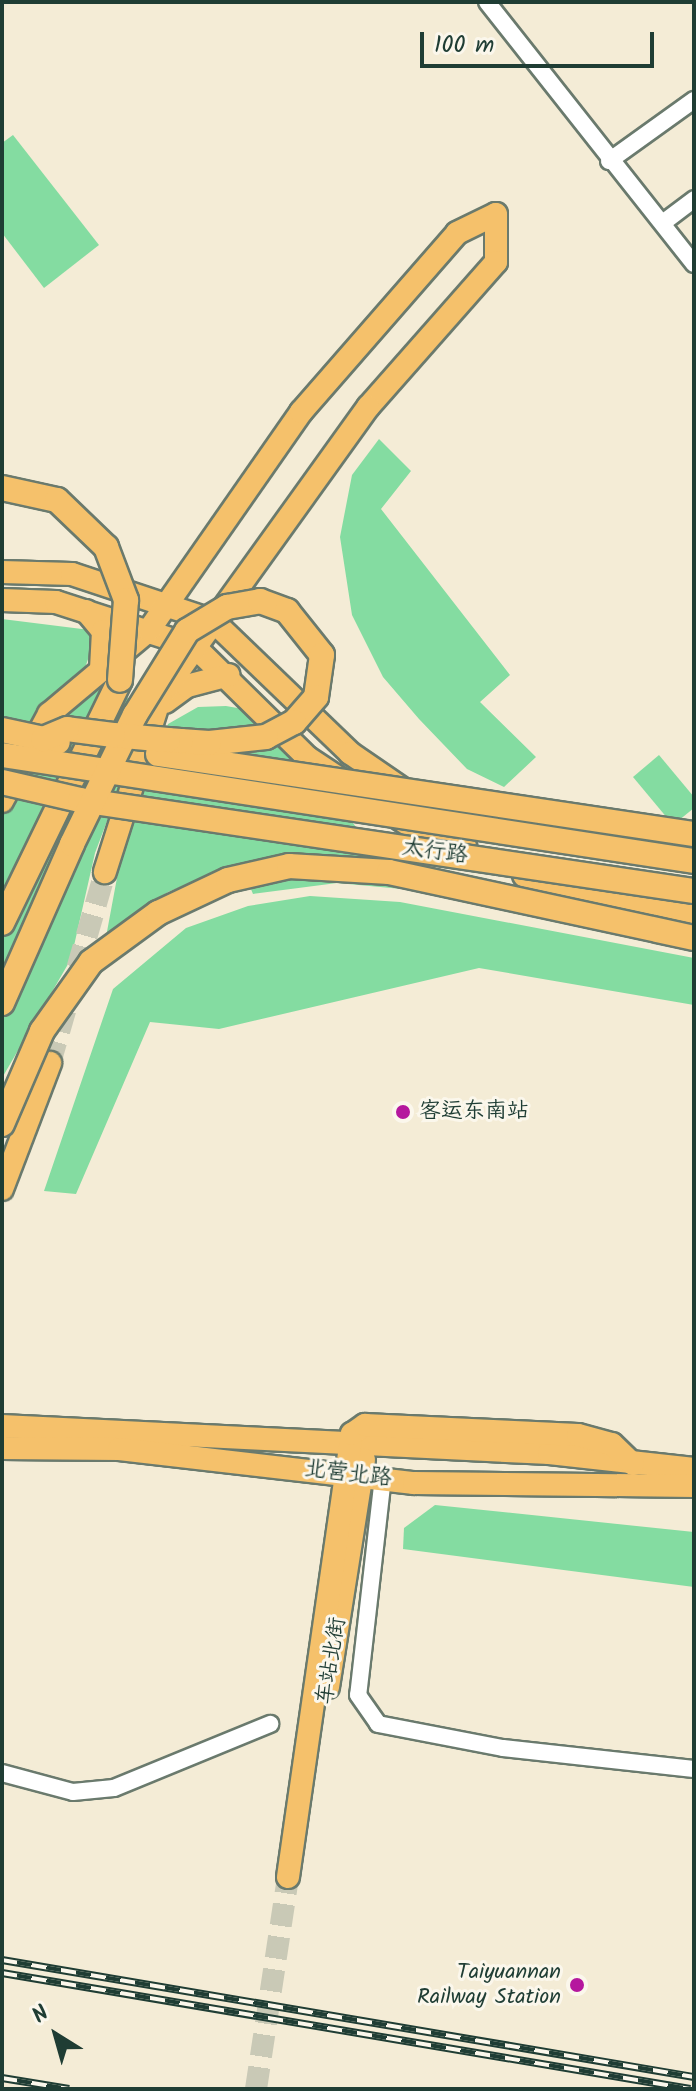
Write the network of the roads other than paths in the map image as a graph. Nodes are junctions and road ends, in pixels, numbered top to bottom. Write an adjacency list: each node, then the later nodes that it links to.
1 (487, 2): 3 (street)
2 (694, 100): 3 (street)
3 (609, 161): 5 (street)
4 (694, 199): 5 (street)
5 (664, 222): 6 (street)
6 (694, 264)
7 (2, 488): 31 (highway, bridge)
8 (2, 572): 10 (main road)
9 (2, 600): 11 (main road)
10 (168, 602): 12 (main road); 12 (main road); 13 (main road)
11 (86, 611): 13 (main road); 15 (main road)
12 (213, 621): 14 (main road); 24 (main road)
13 (149, 630): 14 (main road); 15 (main road)
14 (195, 647): 16 (main road); 17 (main road)
15 (101, 670): 22 (main road)
16 (229, 675): 17 (main road); 29 (main road)
17 (157, 707): 27 (main road)
18 (2, 730): 19 (highway, bridge)
19 (43, 739): 23 (highway, bridge); 33 (highway, bridge)
20 (2, 755): 26 (highway, 太行路, bridge)
21 (2, 782): 25 (highway, 太行路, bridge)
22 (2, 801)
23 (694, 834)
24 (694, 848)
25 (441, 853): 28 (highway, 太行路, bridge); 30 (highway, bridge)
26 (694, 861)
27 (105, 872)
28 (694, 891)
29 (694, 904)
30 (694, 914)
31 (2, 923)
32 (694, 938): 35 (highway, bridge)
33 (2, 1003)
34 (50, 1063): 36 (main road)
35 (2, 1124)
36 (2, 1189)
37 (2, 1426): 38 (main road, 北营北路)
38 (359, 1443): 39 (main road, 北营北路); 41 (main road); 43 (main road, 车站北街)
39 (415, 1446): 41 (main road, 北营北路); 44 (main road)
40 (2, 1448): 43 (main road, 北营北路)
41 (633, 1464): 42 (main road, 北营北路)
42 (694, 1469)
43 (363, 1474): 44 (main road, 北营北路); 47 (street); 49 (main road, 车站北街)
44 (414, 1483): 45 (main road, 北营北路)
45 (694, 1486)
46 (270, 1724): 48 (street)
47 (694, 1769)
48 (2, 1773)
49 (292, 1877)

